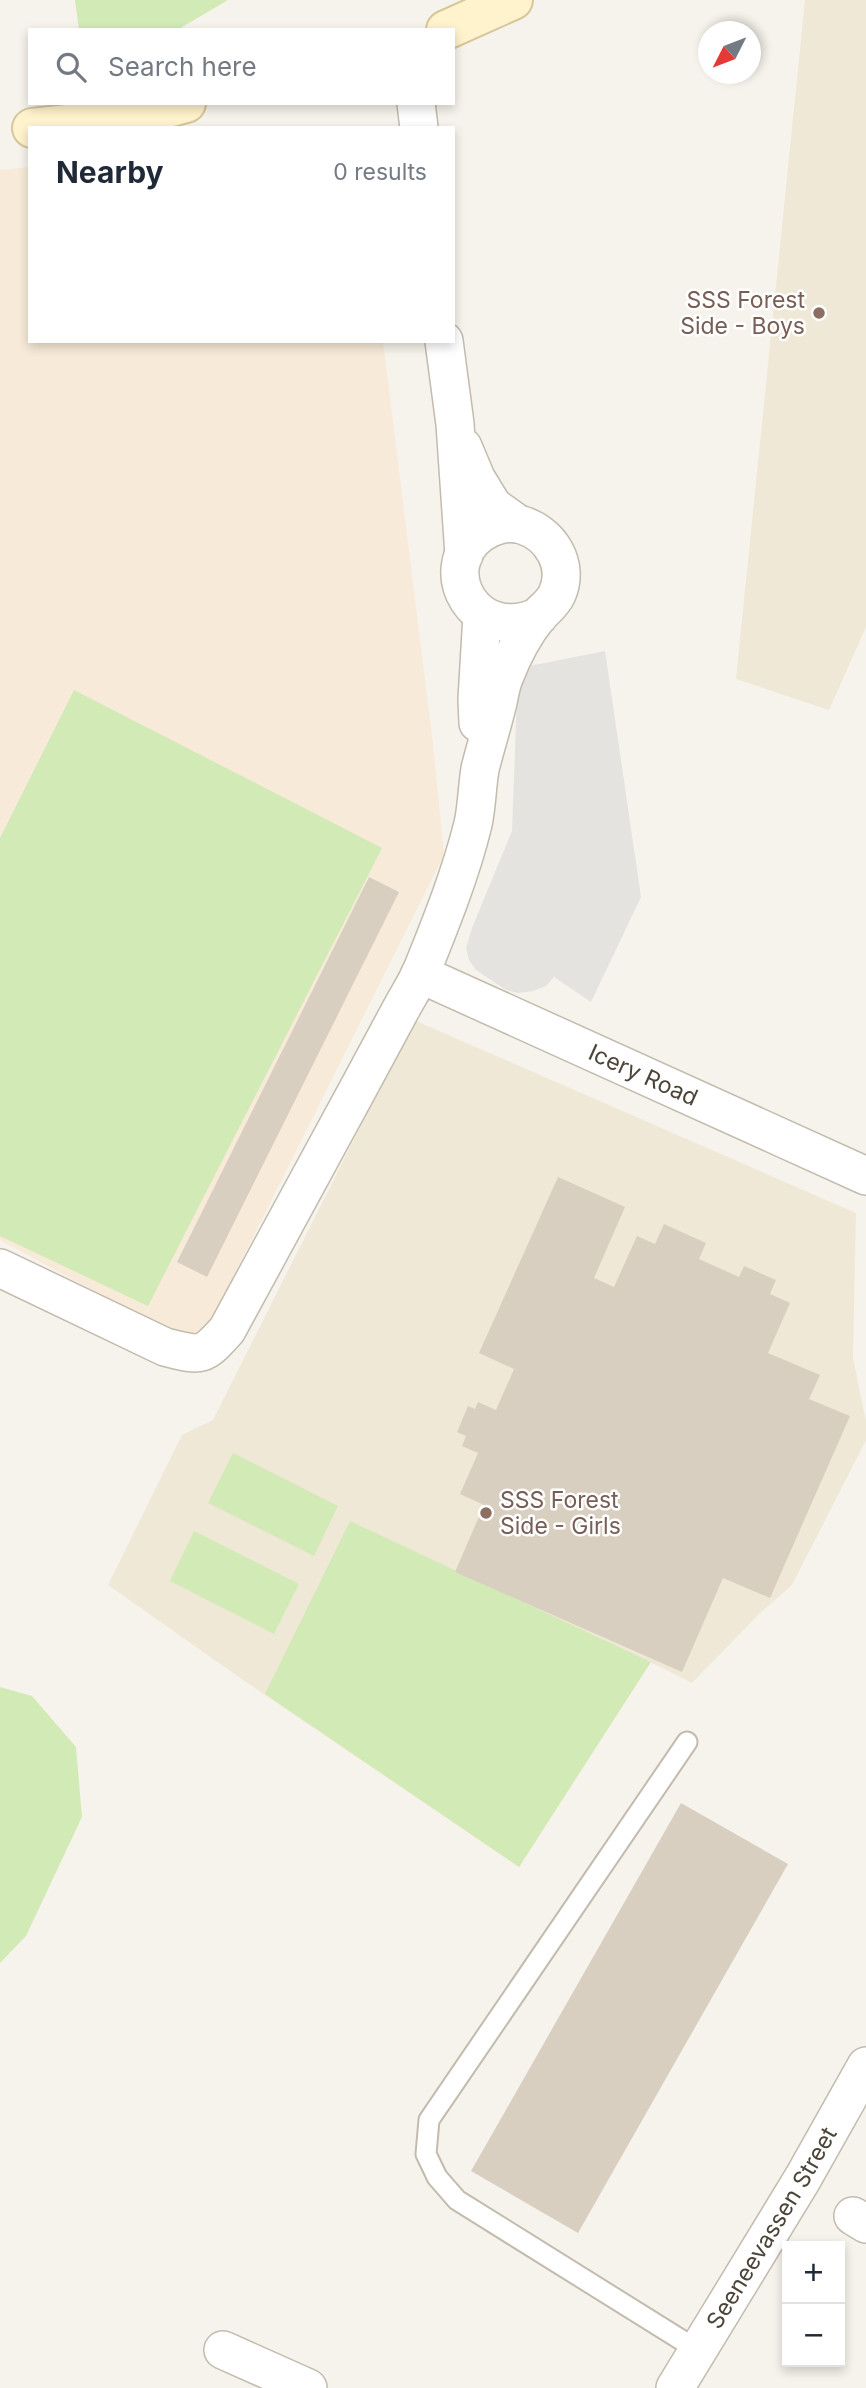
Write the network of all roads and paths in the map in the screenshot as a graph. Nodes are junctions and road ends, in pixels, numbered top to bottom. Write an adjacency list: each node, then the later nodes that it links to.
1 (513, 0): 2 (street)
2 (450, 28)
3 (179, 105): 5 (street)
4 (416, 105): 6 (street)
5 (49, 126)
6 (419, 126)
7 (28, 128): 8 (street)
8 (0, 131)
9 (444, 343): 10 (street)
10 (455, 424): 11 (street); 12 (street)
11 (518, 524): 12 (street); 14 (street)
12 (464, 555): 13 (street)
13 (482, 615): 14 (street); 15 (street)
14 (539, 616): 15 (street)
15 (480, 770): 16 (street)
16 (420, 974): 17 (street, Icery Road); 18 (street)
17 (866, 1176)
18 (0, 1268)
19 (687, 1742): 22 (lane)
20 (866, 2066): 22 (street, Seeneevassen Street)
21 (223, 2350): 23 (street)
22 (699, 2351): 24 (street, Seeneevassen Street)
23 (308, 2388)
24 (676, 2388)

